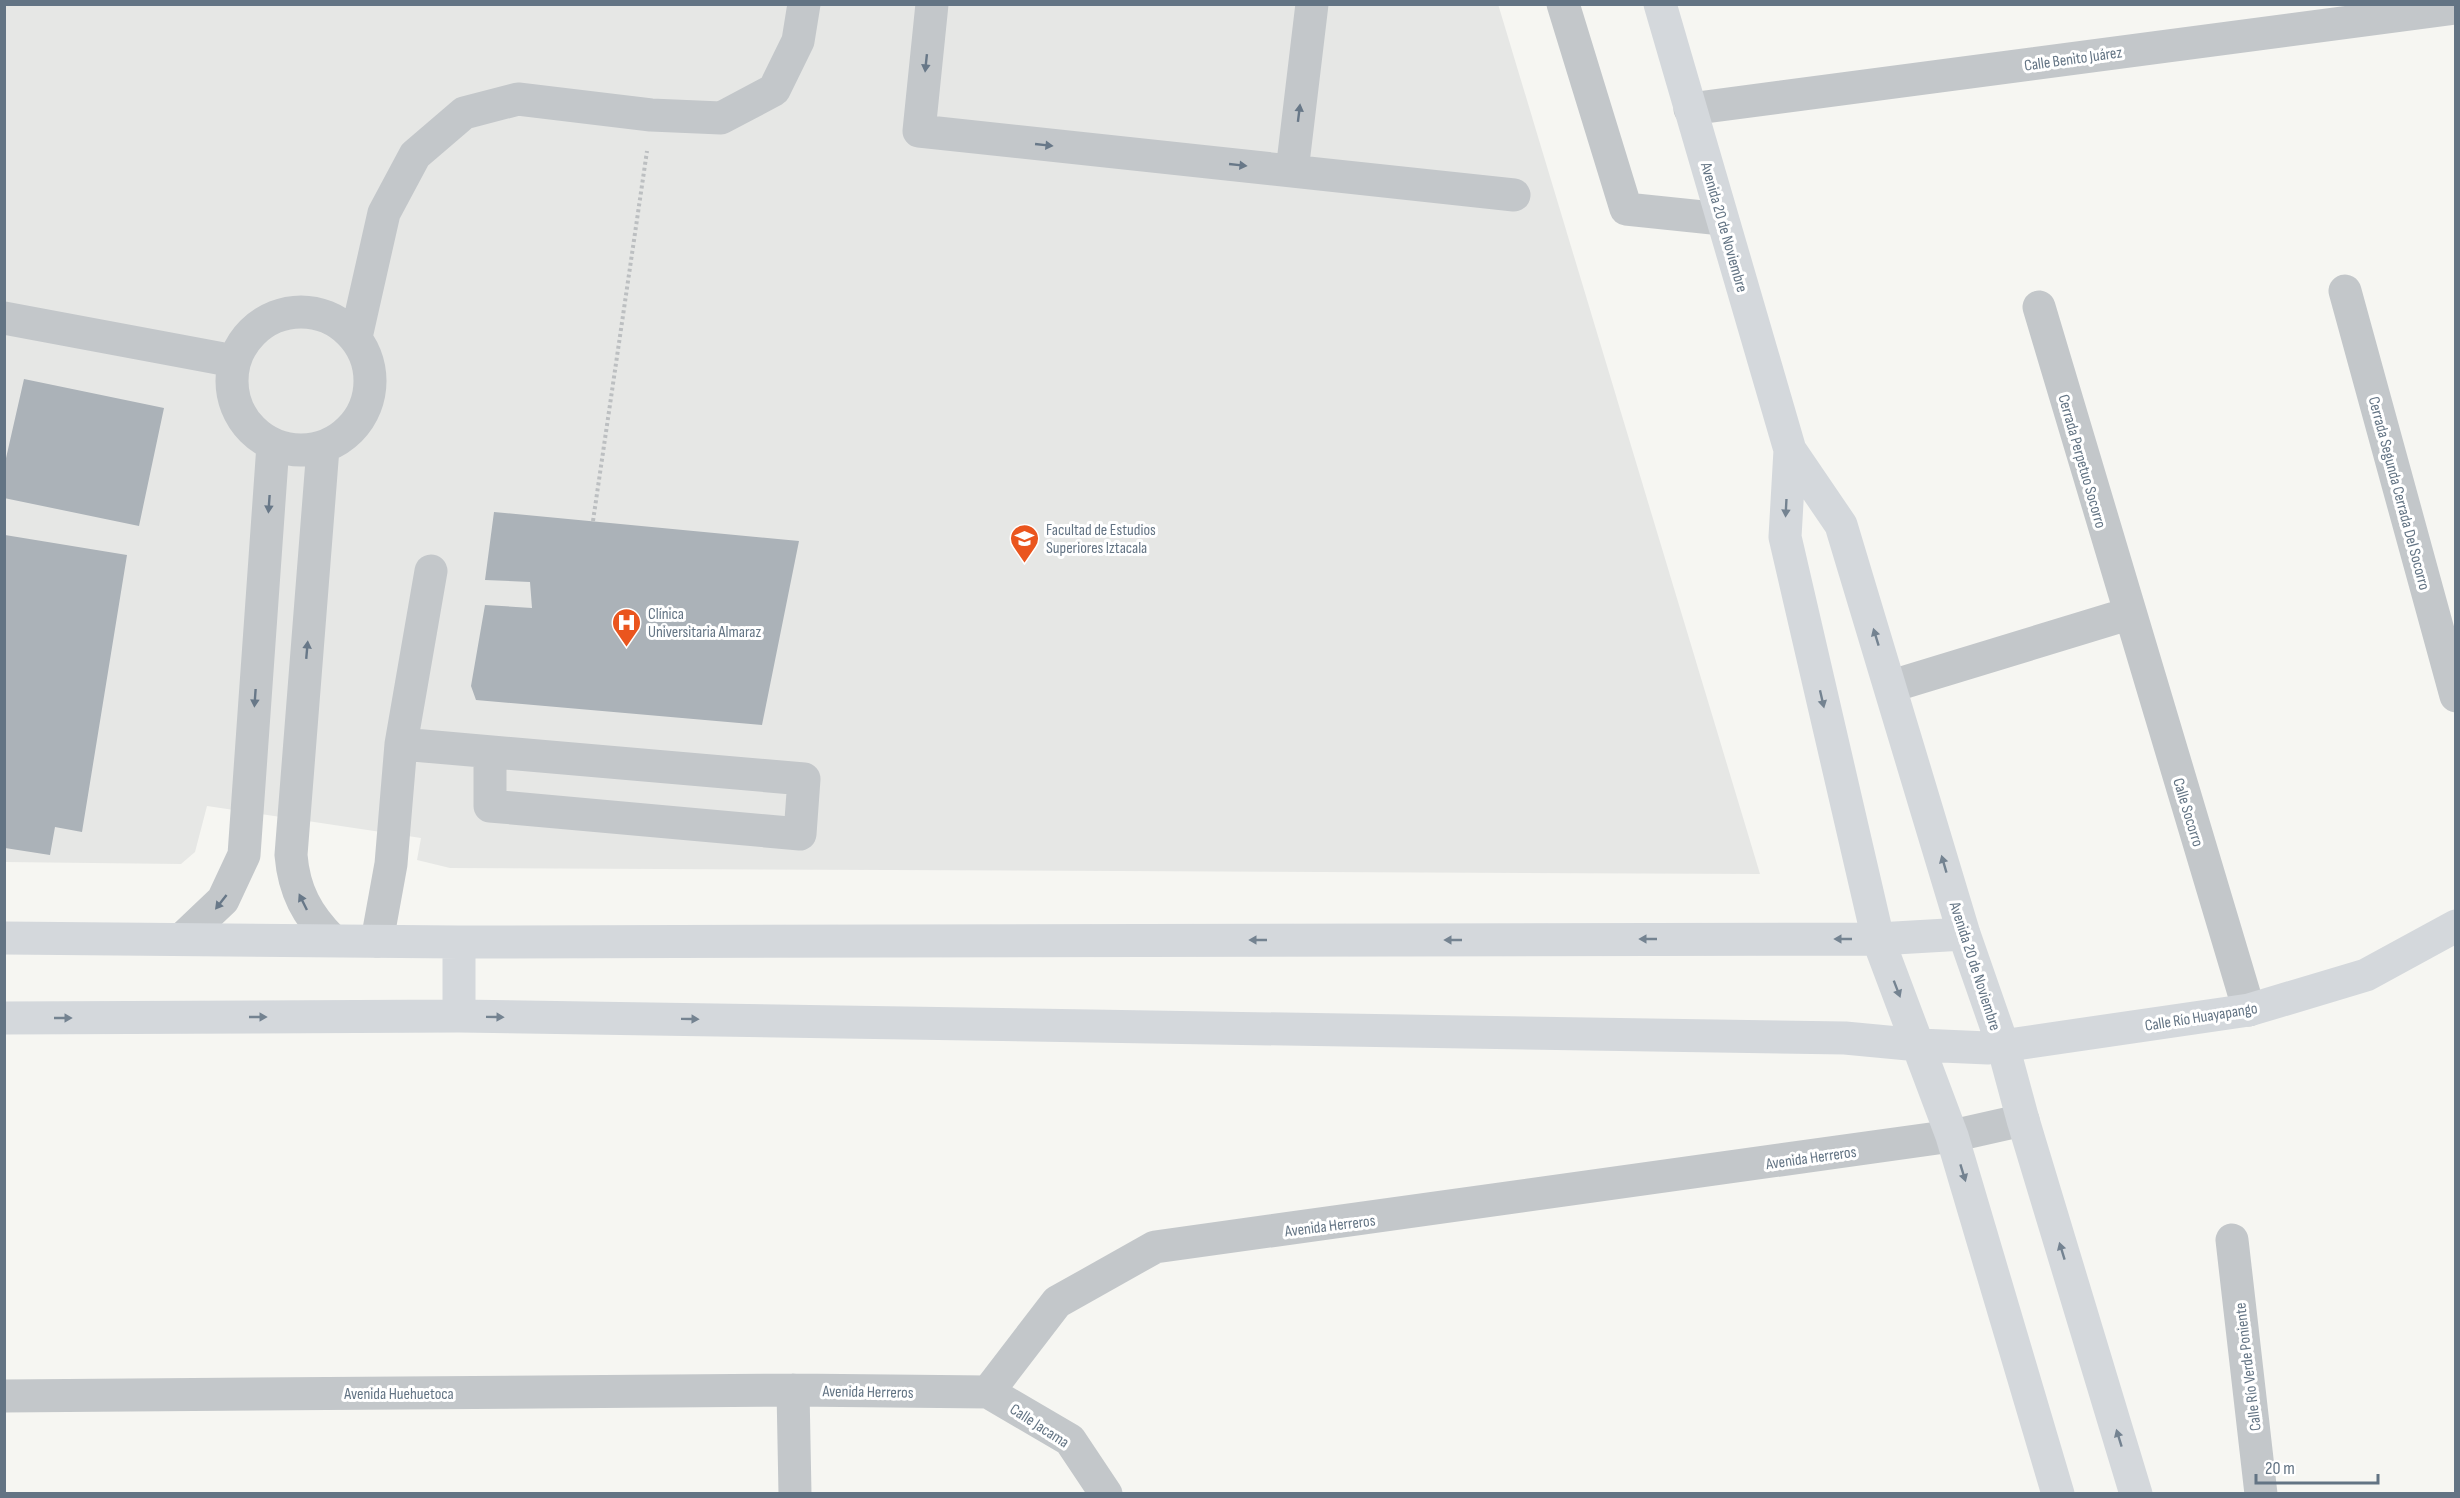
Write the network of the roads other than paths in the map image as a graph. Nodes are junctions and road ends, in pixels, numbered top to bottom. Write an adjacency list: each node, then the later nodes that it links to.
1 (804, 4): 14 (street)
2 (932, 4): 8 (street, one-way to 8)
3 (1311, 4): 8 (street, one-way to 3)
4 (1563, 4): 10 (street)
5 (1660, 4): 7 (main road, Avenida 20 de Noviembre)
6 (2456, 8): 7 (street, Calle Benito Juárez)
7 (1690, 109): 10 (main road, Avenida 20 de Noviembre)
8 (1292, 171): 9 (street)
9 (1514, 195)
10 (1722, 219): 18 (main road, Avenida 20 de Noviembre)
11 (2345, 291): 22 (street, Cerrada Segunda Cerrada Del Socorro)
12 (2038, 308): 20 (street, Cerrada Perpetuo Socorro)
13 (4, 318): 15 (street)
14 (356, 337): 15 (street); 17 (street)
15 (234, 361): 16 (street)
16 (273, 445): 17 (street); 25 (street, one-way to 25)
17 (323, 448): 26 (street, one-way to 17)
18 (1790, 450): 21 (main road, Avenida 20 de Noviembre, one-way to 18); 31 (main road, Avenida 20 de Noviembre, one-way to 31)
19 (431, 571): 23 (street)
20 (2128, 614): 21 (street); 35 (street, Calle Socorro)
21 (1892, 686): 28 (main road, Avenida 20 de Noviembre, one-way to 21)
22 (2456, 696)
23 (401, 744): 24 (street); 33 (street)
24 (490, 752): 24 (street)
25 (249, 784): 26 (street); 30 (street, one-way to 30)
26 (296, 784): 32 (street, one-way to 26)
27 (2456, 927): 35 (main road, Calle Río Huayapango)
28 (1964, 934): 31 (main road); 39 (main road, Avenida 20 de Noviembre)
29 (4, 938): 30 (main road)
30 (183, 938): 32 (main road)
31 (1878, 939): 34 (main road, one-way to 34); 38 (main road, Avenida 20 de Noviembre, one-way to 38)
32 (332, 940): 33 (main road)
33 (377, 941): 34 (main road)
34 (459, 942): 36 (main road)
35 (2249, 1010): 39 (main road, Calle Río Huayapango)
36 (459, 1016): 37 (main road, Calle Río Huayapango, one-way to 36); 38 (main road, Calle Río Huayapango, one-way to 38)
37 (4, 1018)
38 (1919, 1045): 39 (main road, Calle Río Huayapango); 41 (main road, Avenida 20 de Noviembre)
39 (2003, 1046): 40 (main road, Avenida 20 de Noviembre)
40 (2023, 1120): 41 (street, Avenida Herreros); 49 (main road, Avenida 20 de Noviembre, one-way to 40)
41 (1952, 1136): 44 (street, Avenida Herreros); 48 (main road, Avenida 20 de Noviembre, one-way to 48)
42 (2232, 1240): 50 (street, Calle Río Verde Poniente)
43 (793, 1390): 44 (street, Avenida Herreros); 45 (street, Avenida Huehuetoca); 46 (street)
44 (988, 1392): 47 (street, Calle Jacama)
45 (4, 1396)
46 (795, 1494)
47 (1106, 1494)
48 (2058, 1494)
49 (2136, 1494)
50 (2261, 1494)

